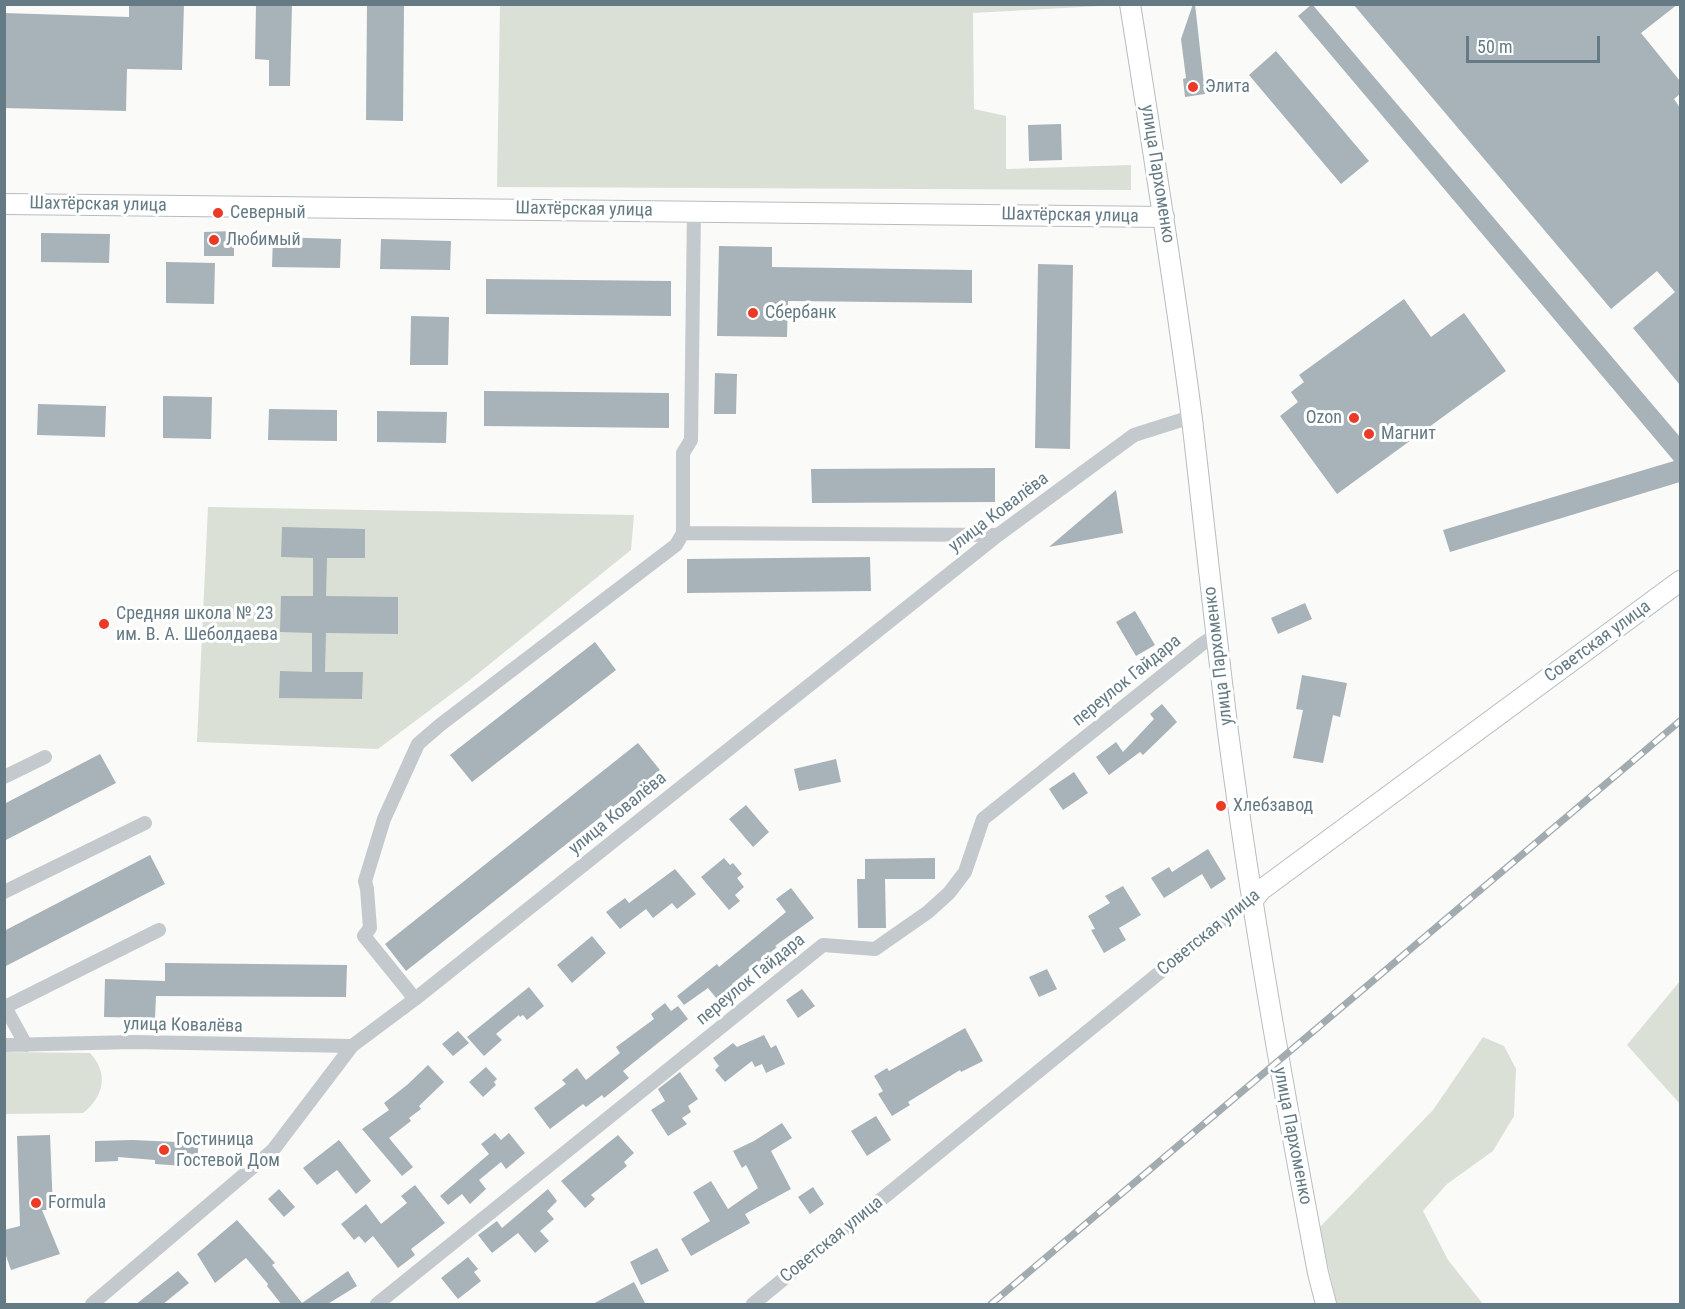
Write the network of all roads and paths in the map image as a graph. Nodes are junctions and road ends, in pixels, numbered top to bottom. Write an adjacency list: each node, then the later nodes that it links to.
1 (1130, 4): 4 (street, улица Пархоменко)
2 (4, 204): 3 (street, Шахтёрская улица)
3 (694, 211): 4 (street, Шахтёрская улица); 6 (street)
4 (1164, 217): 5 (street, улица Пархоменко)
5 (1191, 417): 7 (street, улица Ковалёва); 9 (street, улица Пархоменко)
6 (683, 533): 7 (street); 16 (street)
7 (998, 535): 16 (street, улица Ковалёва)
8 (1680, 581): 14 (street, Советская улица)
9 (1217, 634): 14 (street, улица Пархоменко); 22 (street, переулок Гайдара)
10 (45, 757): 11 (street)
11 (4, 777)
12 (145, 823): 13 (street)
13 (4, 892)
14 (1253, 900): 23 (street, Советская улица); 24 (street, улица Пархоменко)
15 (159, 930): 17 (street)
16 (415, 999): 20 (street, улица Ковалёва)
17 (5, 1006): 19 (street)
18 (4, 1045): 19 (street, улица Ковалёва)
19 (26, 1045): 20 (street, улица Ковалёва)
20 (352, 1046): 21 (street)
21 (92, 1305)
22 (377, 1305)
23 (753, 1305)
24 (1326, 1305)

